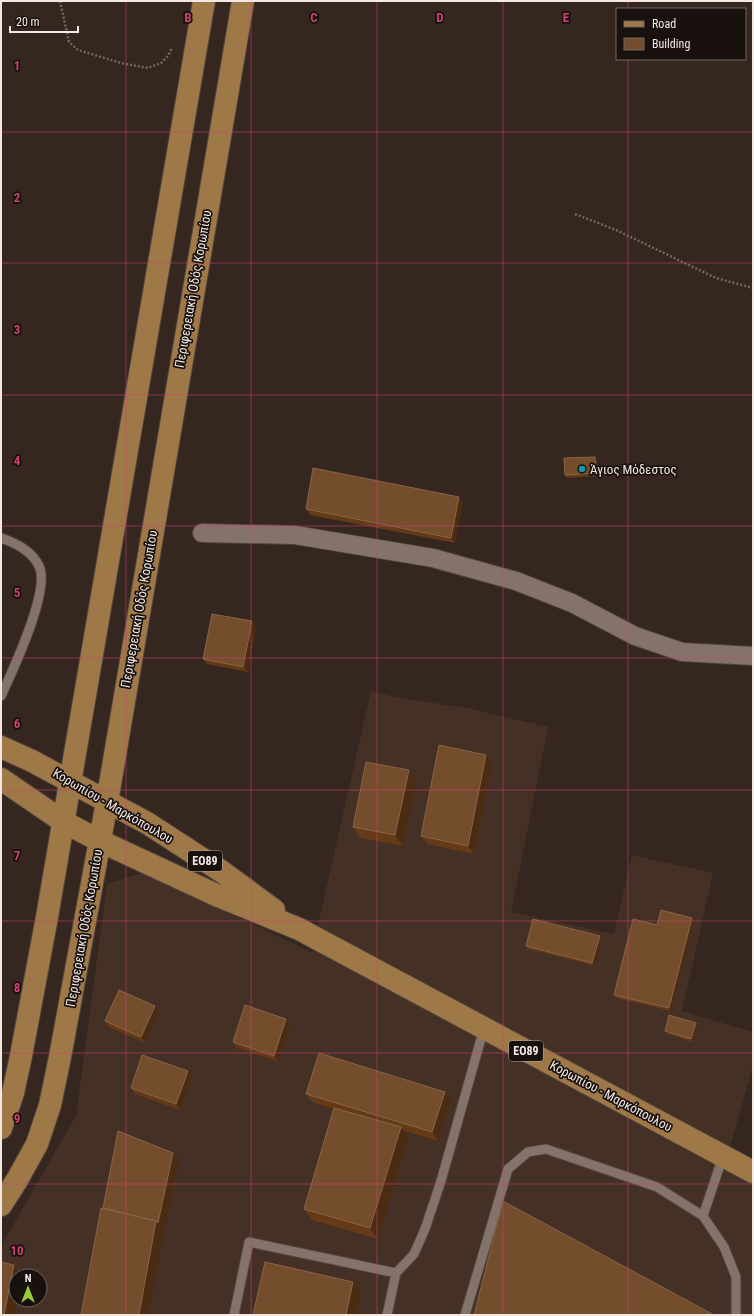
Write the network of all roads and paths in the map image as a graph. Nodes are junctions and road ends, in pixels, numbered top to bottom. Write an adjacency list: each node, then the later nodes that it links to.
1 (60, 1): 4 (path)
2 (204, 1): 13 (main road)
3 (243, 1): 14 (main road, Περιφερειακή Οδός Κορωπίου)
4 (175, 42)
5 (575, 214): 6 (path)
6 (753, 288)
7 (202, 533): 9 (street)
8 (1, 538): 10 (lane)
9 (753, 656)
10 (1, 696)
11 (1, 747): 13 (main road, Κορωπίου - Μαρκόπουλου / ΕΟ89)
12 (1, 779): 15 (main road, Κορωπίου - Μαρκόπουλου / ΕΟ89)
13 (71, 782): 14 (main road, Κορωπίου - Μαρκόπουλου / ΕΟ89); 15 (main road)
14 (107, 802): 16 (main road, Περιφερειακή Οδός Κορωπίου); 17 (main road, Κορωπίου - Μαρκόπουλου / ΕΟ89)
15 (64, 822): 16 (main road, Κορωπίου - Μαρκόπουλου / ΕΟ89); 19 (main road)
16 (100, 841): 17 (main road, Κορωπίου - Μαρκόπουλου / ΕΟ89); 22 (main road, Περιφερειακή Οδός Κορωπίου)
17 (299, 929): 18 (main road, Κορωπίου - Μαρκόπουλου / ΕΟ89)
18 (484, 1028): 20 (main road, Κορωπίου - Μαρκόπουλου / ΕΟ89); 24 (lane)
19 (1, 1128)
20 (723, 1156): 21 (main road, Κορωπίου - Μαρκόπουλου / ΕΟ89); 23 (lane)
21 (753, 1172)
22 (1, 1205)
23 (703, 1216): 27 (lane); 28 (lane)
24 (396, 1273): 25 (lane); 26 (lane)
25 (234, 1315)
26 (387, 1315)
27 (465, 1315)
28 (736, 1315)

